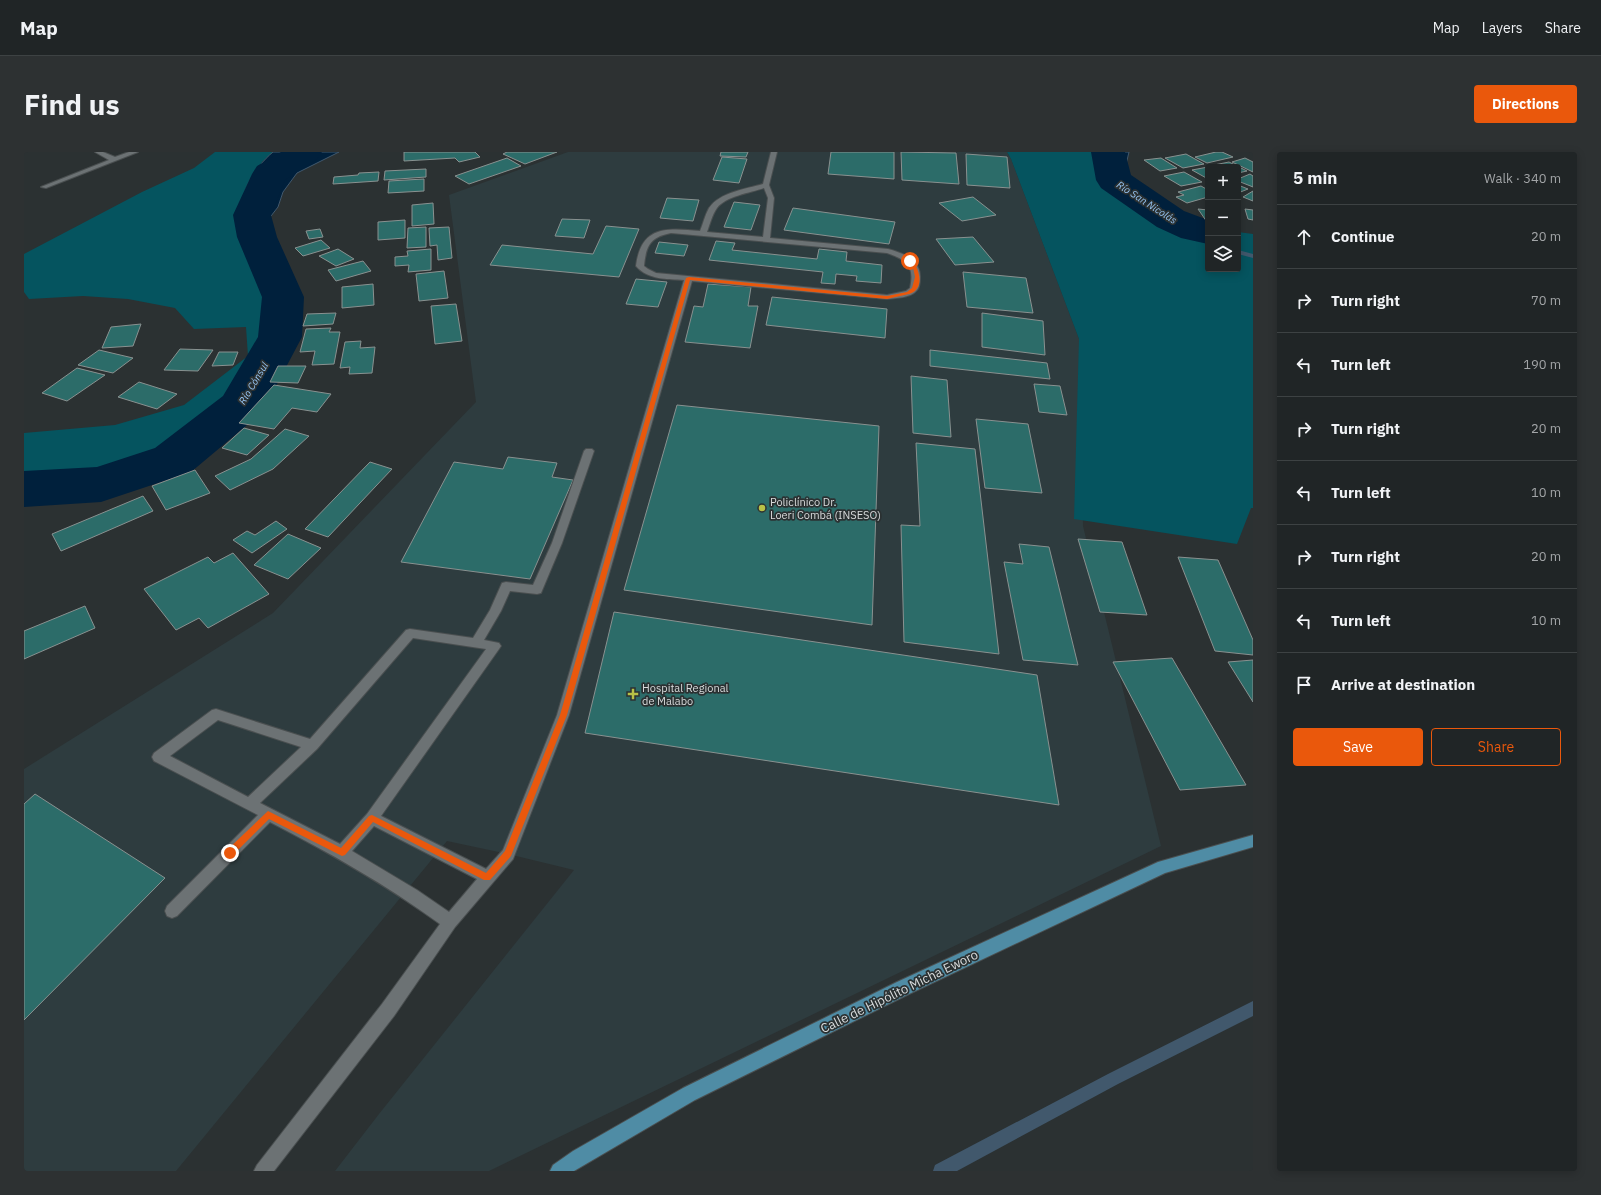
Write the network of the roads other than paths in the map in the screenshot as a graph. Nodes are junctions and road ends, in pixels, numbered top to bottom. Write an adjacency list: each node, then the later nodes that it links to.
1 (98, 152): 4 (street)
2 (135, 152): 4 (street)
3 (774, 152): 5 (street)
4 (115, 160): 6 (street)
5 (766, 185): 7 (street); 8 (street)
6 (44, 187)
7 (702, 234): 8 (street); 9 (street)
8 (766, 240): 9 (street)
9 (689, 278): 18 (street)
10 (589, 451): 11 (street)
11 (476, 643): 12 (street); 15 (street)
12 (312, 745): 13 (street); 13 (street)
13 (249, 805): 14 (street)
14 (268, 815): 17 (street); 19 (street)
15 (372, 818): 17 (street); 18 (street)
16 (1253, 841): 22 (main road, Calle de Hipólito Micha Eworo)
17 (342, 852): 20 (street)
18 (487, 877): 20 (street)
19 (172, 911)
20 (450, 922): 21 (street)
21 (263, 1171)
22 (559, 1171)

